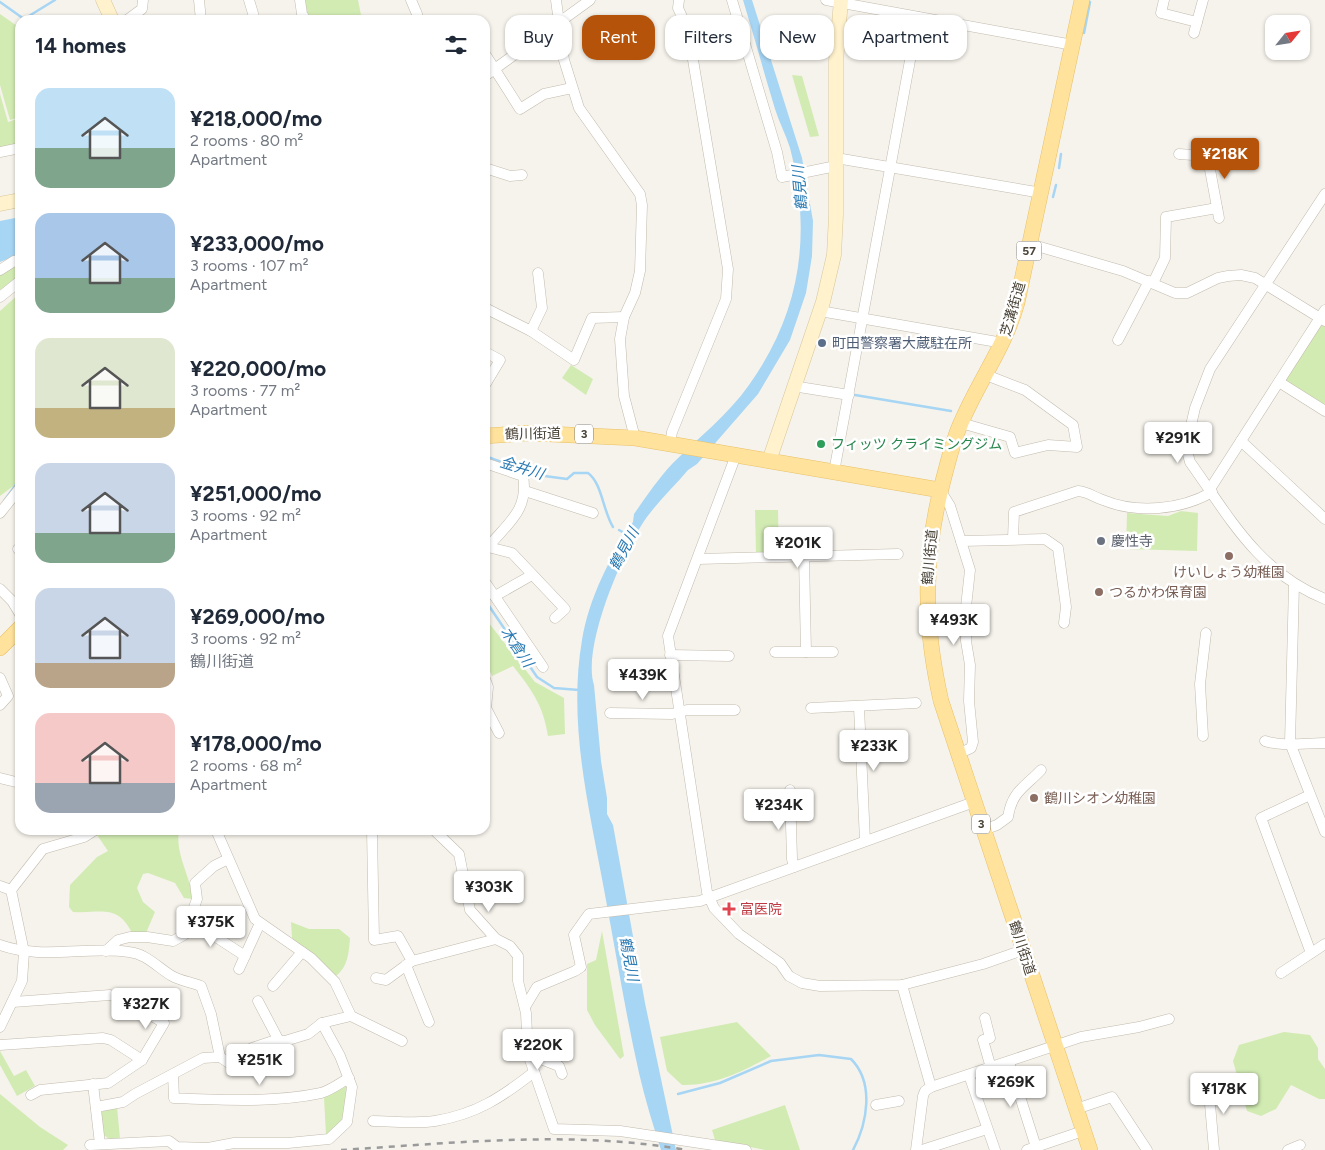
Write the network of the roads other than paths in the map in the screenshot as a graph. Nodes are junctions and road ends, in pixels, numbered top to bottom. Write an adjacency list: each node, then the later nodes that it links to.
1 (103, 0): 17 (street)
2 (143, 0): 18 (street)
3 (199, 0): 19 (street)
4 (249, 0): 20 (street)
5 (300, 0): 21 (street)
6 (424, 0): 16 (street)
7 (556, 0): 23 (street)
8 (590, 0): 24 (street)
9 (678, 0): 75 (street)
10 (732, 0): 40 (street)
11 (826, 0): 15 (street)
12 (1082, 0): 29 (main road, 芝溝街道 / 57)
13 (1164, 0): 26 (street)
14 (1204, 0): 26 (street)
15 (841, 1): 25 (street); 40 (street)
16 (412, 3): 22 (street)
17 (110, 15)
18 (134, 15)
19 (200, 15)
20 (254, 15)
21 (303, 15)
22 (416, 15)
23 (559, 15)
24 (570, 15)
25 (908, 15)
26 (1197, 22): 28 (street)
27 (967, 26): 29 (street)
28 (1194, 33)
29 (1073, 45): 44 (main road, 芝溝街道 / 57)
30 (509, 60): 34 (street)
31 (564, 60): 36 (street)
32 (911, 60): 41 (street)
33 (490, 62): 34 (street)
34 (495, 70): 35 (street); 36 (street)
35 (490, 73)
36 (572, 88): 59 (street)
37 (15, 149): 38 (street)
38 (0, 152)
39 (1179, 154): 52 (street)
40 (836, 162): 41 (street); 57 (street)
41 (892, 168): 44 (street); 60 (street)
42 (490, 170): 43 (street)
43 (522, 175)
44 (1042, 193): 48 (main road, 芝溝街道 / 57)
45 (1325, 194): 53 (street)
46 (15, 201): 47 (street)
47 (0, 204)
48 (1030, 244): 52 (street); 63 (main road, 芝溝街道 / 57)
49 (15, 261): 50 (street)
50 (0, 270)
51 (538, 273): 61 (street)
52 (1151, 282): 53 (street); 62 (street)
53 (1266, 284): 58 (street); 82 (street)
54 (15, 285): 55 (street)
55 (0, 296)
56 (490, 310): 61 (street)
57 (820, 311): 60 (street); 68 (street)
58 (1323, 316): 67 (street)
59 (624, 318): 61 (street); 73 (street)
60 (864, 319): 63 (street); 69 (street)
61 (531, 331)
62 (1118, 340)
63 (1003, 343): 65 (main road, 芝溝街道 / 57)
64 (490, 355): 66 (street)
65 (986, 375): 71 (main road, 芝溝街道 / 57); 71 (street)
66 (490, 377)
67 (1279, 382): 70 (street); 74 (street)
68 (793, 386): 69 (street); 77 (street)
69 (849, 395): 79 (street)
70 (1325, 412)
71 (961, 423): 80 (main road, 芝溝街道 / 57)
72 (490, 436): 73 (main road, 鶴川街道 / 3)
73 (635, 438): 75 (main road, 鶴川街道 / 3)
74 (1241, 441): 82 (street); 86 (street)
75 (676, 445): 76 (main road, 鶴川街道 / 3)
76 (736, 455): 77 (main road, 鶴川街道 / 3); 93 (street)
77 (769, 461): 79 (main road, 鶴川街道 / 3)
78 (490, 465): 81 (street)
79 (834, 472): 80 (main road, 鶴川街道 / 3)
80 (940, 490): 88 (street); 126 (main road, 鶴川街道 / 3)
81 (525, 491): 85 (street); 89 (street)
82 (1211, 491): 87 (street); 95 (street)
83 (15, 494): 84 (street)
84 (0, 513)
85 (593, 513)
86 (1325, 519)
87 (1012, 539): 88 (street); 102 (street)
88 (961, 541): 126 (street)
89 (490, 544)
90 (490, 549): 94 (street)
91 (898, 554): 92 (street)
92 (804, 557): 93 (street); 107 (street)
93 (698, 559): 109 (street)
94 (532, 575): 98 (street); 101 (street)
95 (1294, 584): 99 (street); 124 (street)
96 (0, 589): 100 (street)
97 (490, 589): 98 (street)
98 (495, 596): 111 (street)
99 (1325, 598)
100 (15, 606)
101 (555, 618)
102 (1064, 623)
103 (15, 633): 105 (main road)
104 (1206, 633): 122 (street)
105 (0, 648)
106 (774, 652): 107 (street)
107 (806, 652): 108 (street)
108 (833, 652)
109 (670, 655): 110 (street); 118 (street)
110 (729, 656)
111 (543, 668)
112 (0, 678): 114 (street)
113 (916, 703): 115 (street)
114 (0, 705)
115 (859, 707): 116 (street); 139 (street)
116 (811, 708)
117 (735, 710): 118 (street)
118 (678, 712): 119 (street); 144 (street)
119 (610, 713)
120 (490, 716): 121 (street)
121 (499, 733)
122 (1203, 736)
123 (1265, 741): 124 (street)
124 (1290, 743): 125 (street); 131 (street)
125 (1325, 744)
126 (958, 754): 132 (main road, 鶴川街道 / 3)
127 (1041, 770): 133 (street)
128 (0, 778): 129 (street)
129 (15, 782)
130 (790, 790): 141 (street)
131 (1310, 795): 134 (street); 154 (street)
132 (974, 802): 133 (main road, 鶴川街道 / 3); 139 (street)
133 (983, 830): 150 (main road, 鶴川街道 / 3)
134 (1325, 832)
135 (87, 835): 143 (street)
136 (218, 835): 140 (street)
137 (372, 835): 156 (street)
138 (439, 835): 147 (street)
139 (865, 840): 141 (street)
140 (228, 860): 145 (street); 146 (street)
141 (794, 867): 144 (street)
142 (0, 886): 143 (street)
143 (12, 890): 152 (street)
144 (709, 898): 160 (street); 164 (street)
145 (190, 920): 151 (street); 155 (street)
146 (260, 923): 153 (street); 155 (street)
147 (496, 938): 156 (street); 164 (street)
148 (1325, 944): 154 (street)
149 (0, 945): 152 (street)
150 (1023, 950): 160 (street); 174 (main road, 鶴川街道 / 3)
151 (106, 951): 152 (street); 176 (street)
152 (24, 952): 163 (street)
153 (302, 952): 161 (street); 165 (street)
154 (1311, 953): 158 (street)
155 (245, 956): 157 (street)
156 (409, 963): 159 (street); 168 (street)
157 (240, 969)
158 (1282, 973)
159 (376, 978)
160 (902, 984): 187 (street)
161 (273, 986)
162 (258, 1001): 171 (street)
163 (13, 1002): 170 (street); 177 (street)
164 (525, 1007): 175 (street)
165 (351, 1016): 169 (street); 172 (street)
166 (984, 1018): 179 (street)
167 (1169, 1019): 174 (street)
168 (429, 1022)
169 (322, 1023): 171 (street); 184 (street)
170 (0, 1027)
171 (278, 1041): 176 (street)
172 (402, 1041)
173 (0, 1045): 177 (street)
174 (1055, 1047): 178 (street); 192 (main road, 鶴川街道 / 3)
175 (528, 1054): 180 (street); 181 (street)
176 (220, 1057): 183 (street)
177 (142, 1060): 186 (street)
178 (1009, 1062): 179 (street); 198 (street)
179 (991, 1068): 182 (street)
180 (534, 1072): 193 (street); 199 (street)
181 (562, 1074)
182 (969, 1074): 187 (street); 194 (street)
183 (173, 1075): 184 (street); 191 (street)
184 (349, 1078): 191 (street)
185 (1208, 1081): 205 (street)
186 (93, 1084): 188 (street); 191 (street)
187 (931, 1087): 200 (street)
188 (31, 1095)
189 (900, 1101): 190 (street)
190 (876, 1105)
191 (96, 1107)
192 (1076, 1109): 195 (main road, 鶴川街道 / 3); 204 (street)
193 (373, 1121)
194 (987, 1129): 197 (street); 202 (street)
195 (1083, 1131): 198 (street); 203 (main road, 鶴川街道 / 3)
196 (1300, 1144): 206 (street)
197 (948, 1146): 201 (street)
198 (1032, 1148)
199 (746, 1150)
200 (916, 1150)
201 (922, 1150)
202 (995, 1150)
203 (1090, 1150)
204 (1147, 1150)
205 (1214, 1150)
206 (1288, 1150)

